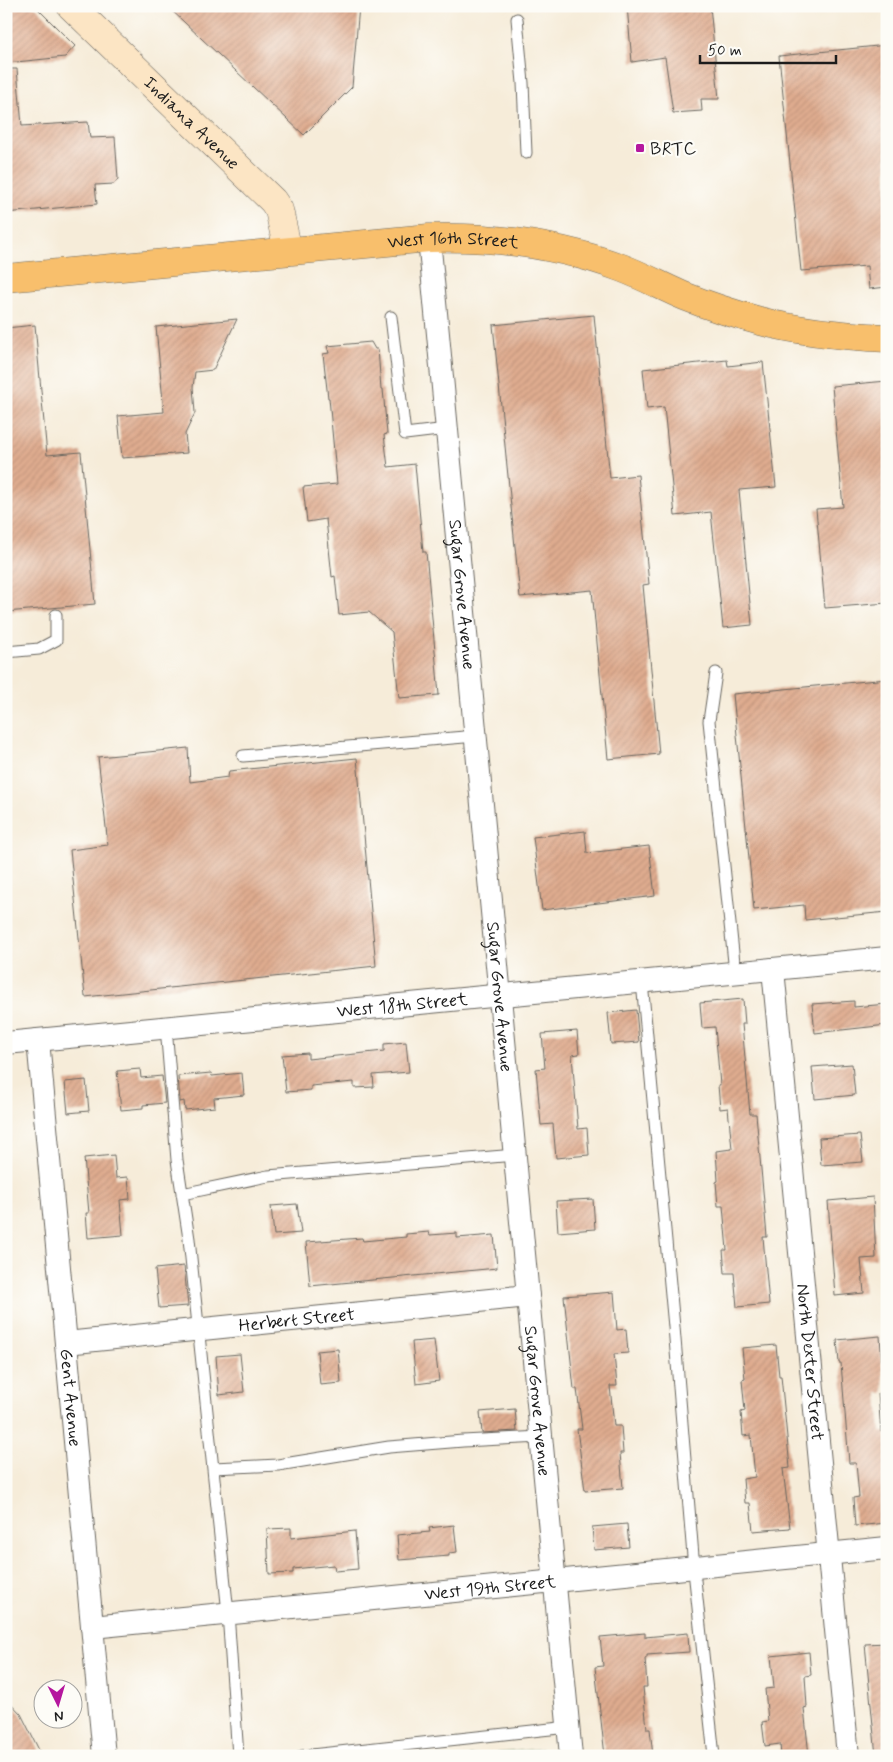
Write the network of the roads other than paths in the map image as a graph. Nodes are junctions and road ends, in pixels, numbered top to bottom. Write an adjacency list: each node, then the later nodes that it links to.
1 (71, 6): 5 (main road, Indiana Avenue)
2 (517, 19): 3 (lane)
3 (526, 153)
4 (429, 238): 5 (main road, West 16th Street); 8 (main road, West 16th Street); 9 (street, Sugar Grove Avenue)
5 (288, 252): 6 (main road, West 16th Street)
6 (6, 278)
7 (391, 317): 9 (lane)
8 (887, 338)
9 (447, 429): 13 (street, Sugar Grove Avenue)
10 (56, 615): 11 (lane)
11 (6, 652)
12 (716, 673): 17 (lane)
13 (476, 736): 14 (lane); 19 (street, Sugar Grove Avenue)
14 (243, 756)
15 (887, 958): 16 (street, West 18th Street)
16 (774, 969): 17 (street, West 18th Street); 31 (street, North Dexter Street)
17 (735, 972): 18 (street, West 18th Street)
18 (642, 982): 19 (street, West 18th Street); 32 (lane)
19 (500, 996): 20 (street, West 18th Street); 23 (street, Sugar Grove Avenue)
20 (166, 1028): 21 (street, West 18th Street); 24 (lane)
21 (38, 1040): 22 (street, West 18th Street); 27 (street, Gent Avenue)
22 (6, 1044)
23 (515, 1155): 24 (lane); 25 (street, Sugar Grove Avenue)
24 (182, 1194): 26 (lane)
25 (528, 1296): 26 (street, Herbert Street); 28 (street, Sugar Grove Avenue)
26 (198, 1329): 27 (street, Herbert Street); 29 (lane)
27 (66, 1343): 35 (street, Gent Avenue)
28 (542, 1437): 29 (lane); 33 (street, Sugar Grove Avenue)
29 (213, 1468): 34 (lane)
30 (887, 1548): 31 (street, West 19th Street)
31 (829, 1554): 32 (street, West 19th Street); 42 (street, North Dexter Street)
32 (694, 1567): 33 (street, West 19th Street); 41 (lane)
33 (555, 1581): 34 (street, West 19th Street); 36 (street, Sugar Grove Avenue)
34 (228, 1613): 35 (street, West 19th Street); 38 (lane)
35 (92, 1627): 37 (street, Gent Avenue)
36 (568, 1727): 39 (lane); 40 (street, Sugar Grove Avenue)
37 (104, 1756)
38 (238, 1756)
39 (302, 1756)
40 (571, 1756)
41 (714, 1756)
42 (848, 1756)

